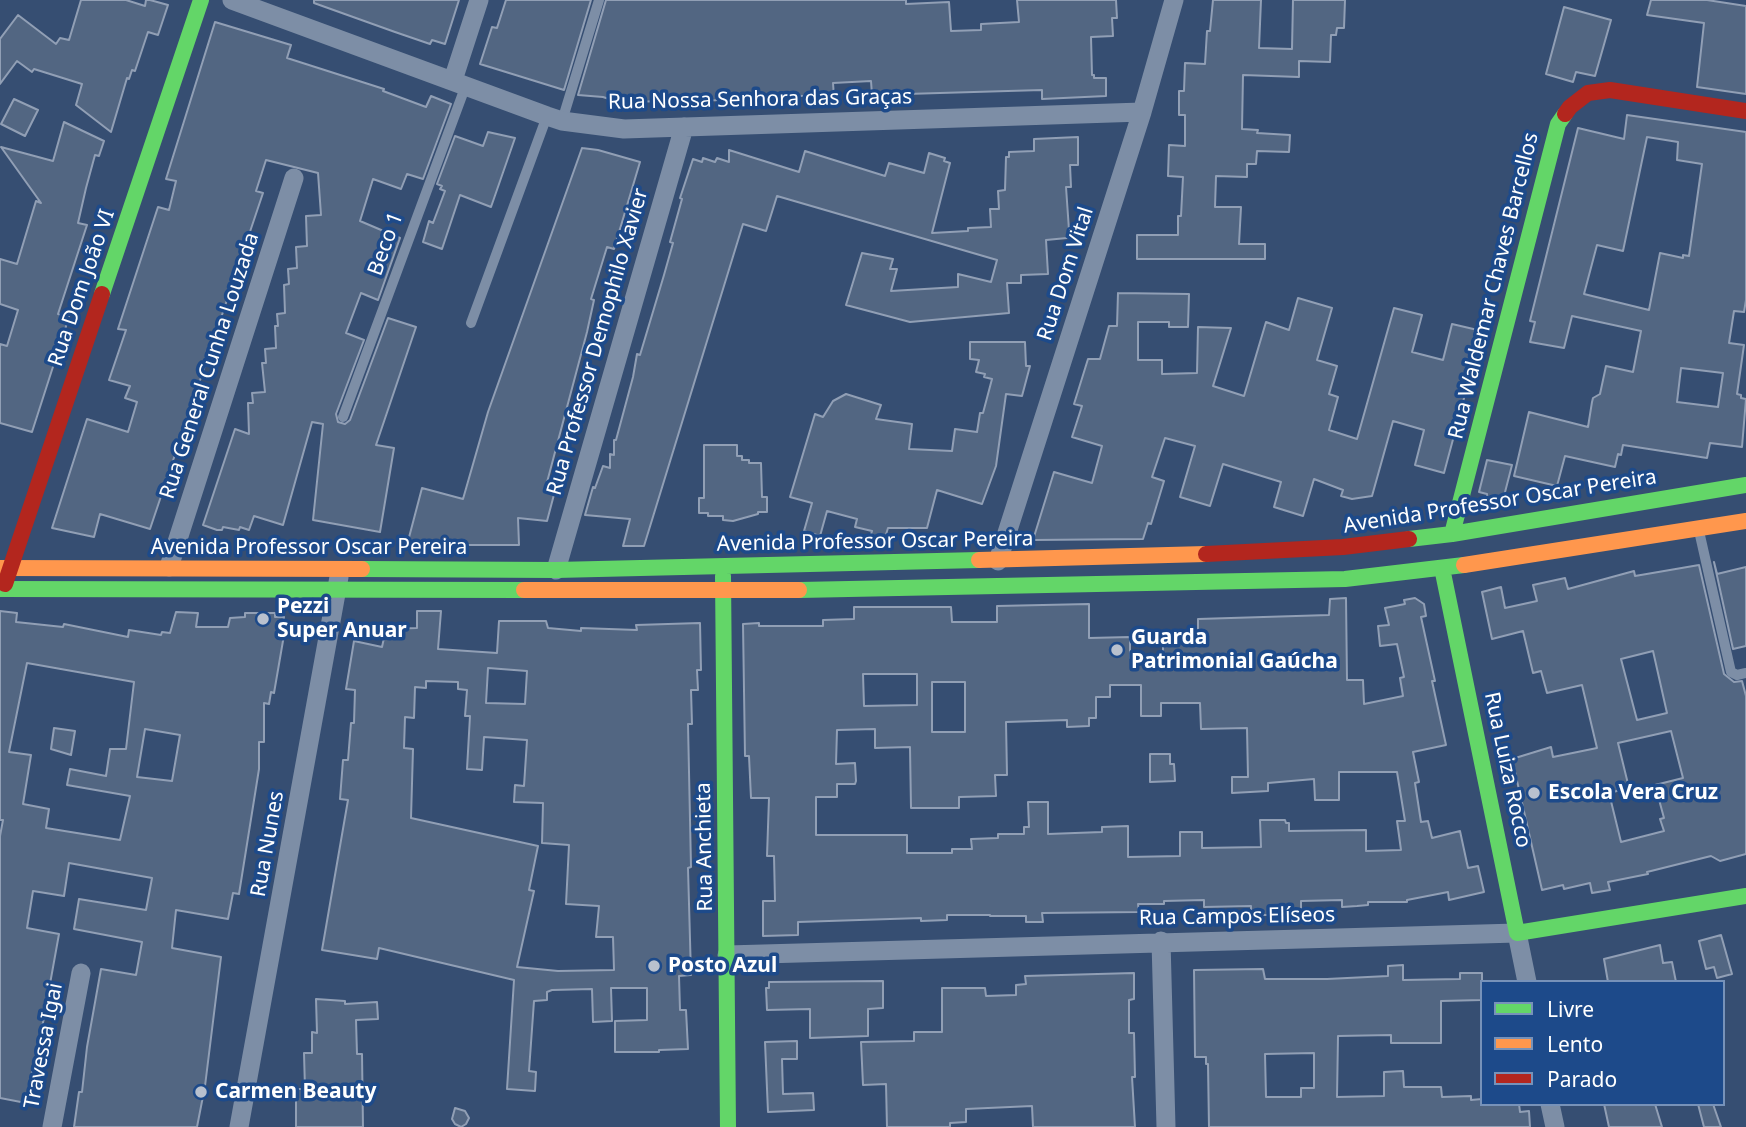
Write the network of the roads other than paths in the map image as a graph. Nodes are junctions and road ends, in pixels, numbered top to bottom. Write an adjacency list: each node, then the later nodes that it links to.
1 (201, 0): 21 (main road, Rua Dom João VI)
2 (232, 0): 6 (street, Rua Nossa Senhora das Graças)
3 (479, 0): 6 (street)
4 (599, 0): 9 (lane)
5 (1174, 0): 8 (street, Rua Dom Vital)
6 (459, 82): 9 (street, Rua Nossa Senhora das Graças); 13 (lane, Beco 1)
7 (1746, 111): 17 (main road, Rua Waldemar Chaves Barcellos)
8 (1142, 112): 10 (street, Rua Nossa Senhora das Graças); 18 (street, Rua Dom Vital)
9 (555, 118): 10 (street, Rua Nossa Senhora das Graças); 12 (lane)
10 (684, 127): 24 (street, Rua Professor Demophilo Xavier)
11 (294, 178): 19 (street, Rua General Cunha Louzada)
12 (471, 323)
13 (343, 417)
14 (1746, 485): 17 (main road, Avenida Professor Oscar Pereira)
15 (1746, 521): 16 (main road, Avenida Professor Oscar Pereira)
16 (1698, 528): 22 (main road, Avenida Professor Oscar Pereira); 28 (lane)
17 (1452, 534): 18 (main road, Avenida Professor Oscar Pereira)
18 (998, 561): 20 (main road, Avenida Professor Oscar Pereira)
19 (169, 567): 21 (main road, Avenida Professor Oscar Pereira); 23 (main road, Avenida Professor Oscar Pereira)
20 (723, 567): 24 (main road, Avenida Professor Oscar Pereira); 27 (main road, Rua Anchieta)
21 (5, 568): 25 (main road, Rua Dom João VI)
22 (1442, 568): 27 (main road, Avenida Professor Oscar Pereira); 30 (main road, Rua Luiza Rocco)
23 (341, 569): 24 (main road, Avenida Professor Oscar Pereira); 26 (street, Rua Nunes)
24 (556, 570)
25 (2, 589): 26 (main road, Avenida Professor Oscar Pereira)
26 (337, 590): 27 (main road, Avenida Professor Oscar Pereira); 37 (street, Rua Nunes)
27 (723, 592): 32 (main road, Rua Anchieta)
28 (1746, 673)
29 (1746, 896): 30 (main road, Rua Campos Elíseos)
30 (1517, 933): 31 (street, Rua Campos Elíseos); 34 (street, Rua Luiza Rocco)
31 (1161, 941): 32 (street, Rua Campos Elíseos); 39 (street)
32 (727, 955): 38 (main road, Rua Anchieta)
33 (81, 973): 36 (street, Travessa Igai)
34 (1527, 980)
35 (1550, 1106): 40 (street)
36 (52, 1127)
37 (239, 1127)
38 (728, 1127)
39 (1166, 1127)
40 (1555, 1127)

